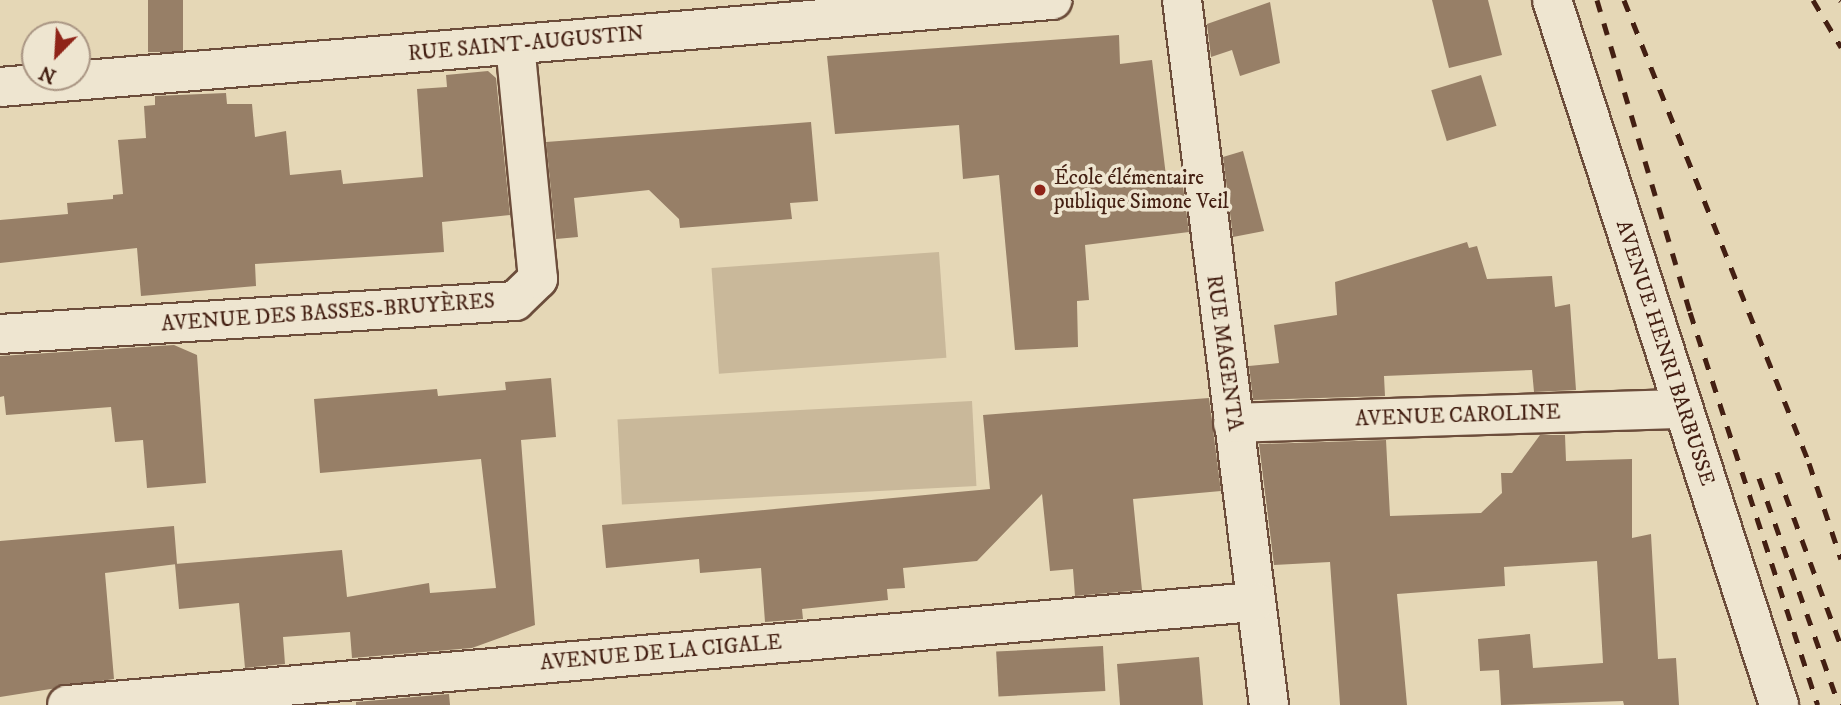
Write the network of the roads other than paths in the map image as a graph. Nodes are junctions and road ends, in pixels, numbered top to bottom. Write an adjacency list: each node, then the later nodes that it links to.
1 (1052, 0): 4 (street, RUE SAINT-AUGUSTIN)
2 (1182, 0): 8 (street, RUE MAGENTA)
3 (1552, 0): 7 (street, AVENUE HENRI BARBUSSE)
4 (515, 45): 5 (street, RUE SAINT-AUGUSTIN); 6 (street, AVENUE DES BASSES-BRUYÈRES)
5 (0, 87)
6 (0, 334)
7 (1683, 408): 8 (street, AVENUE CAROLINE); 12 (street, AVENUE HENRI BARBUSSE)
8 (1233, 424): 9 (street, RUE MAGENTA)
9 (1255, 601): 10 (street, AVENUE DE LA CIGALE); 11 (street, RUE MAGENTA)
10 (67, 705)
11 (1269, 705)
12 (1779, 705)

